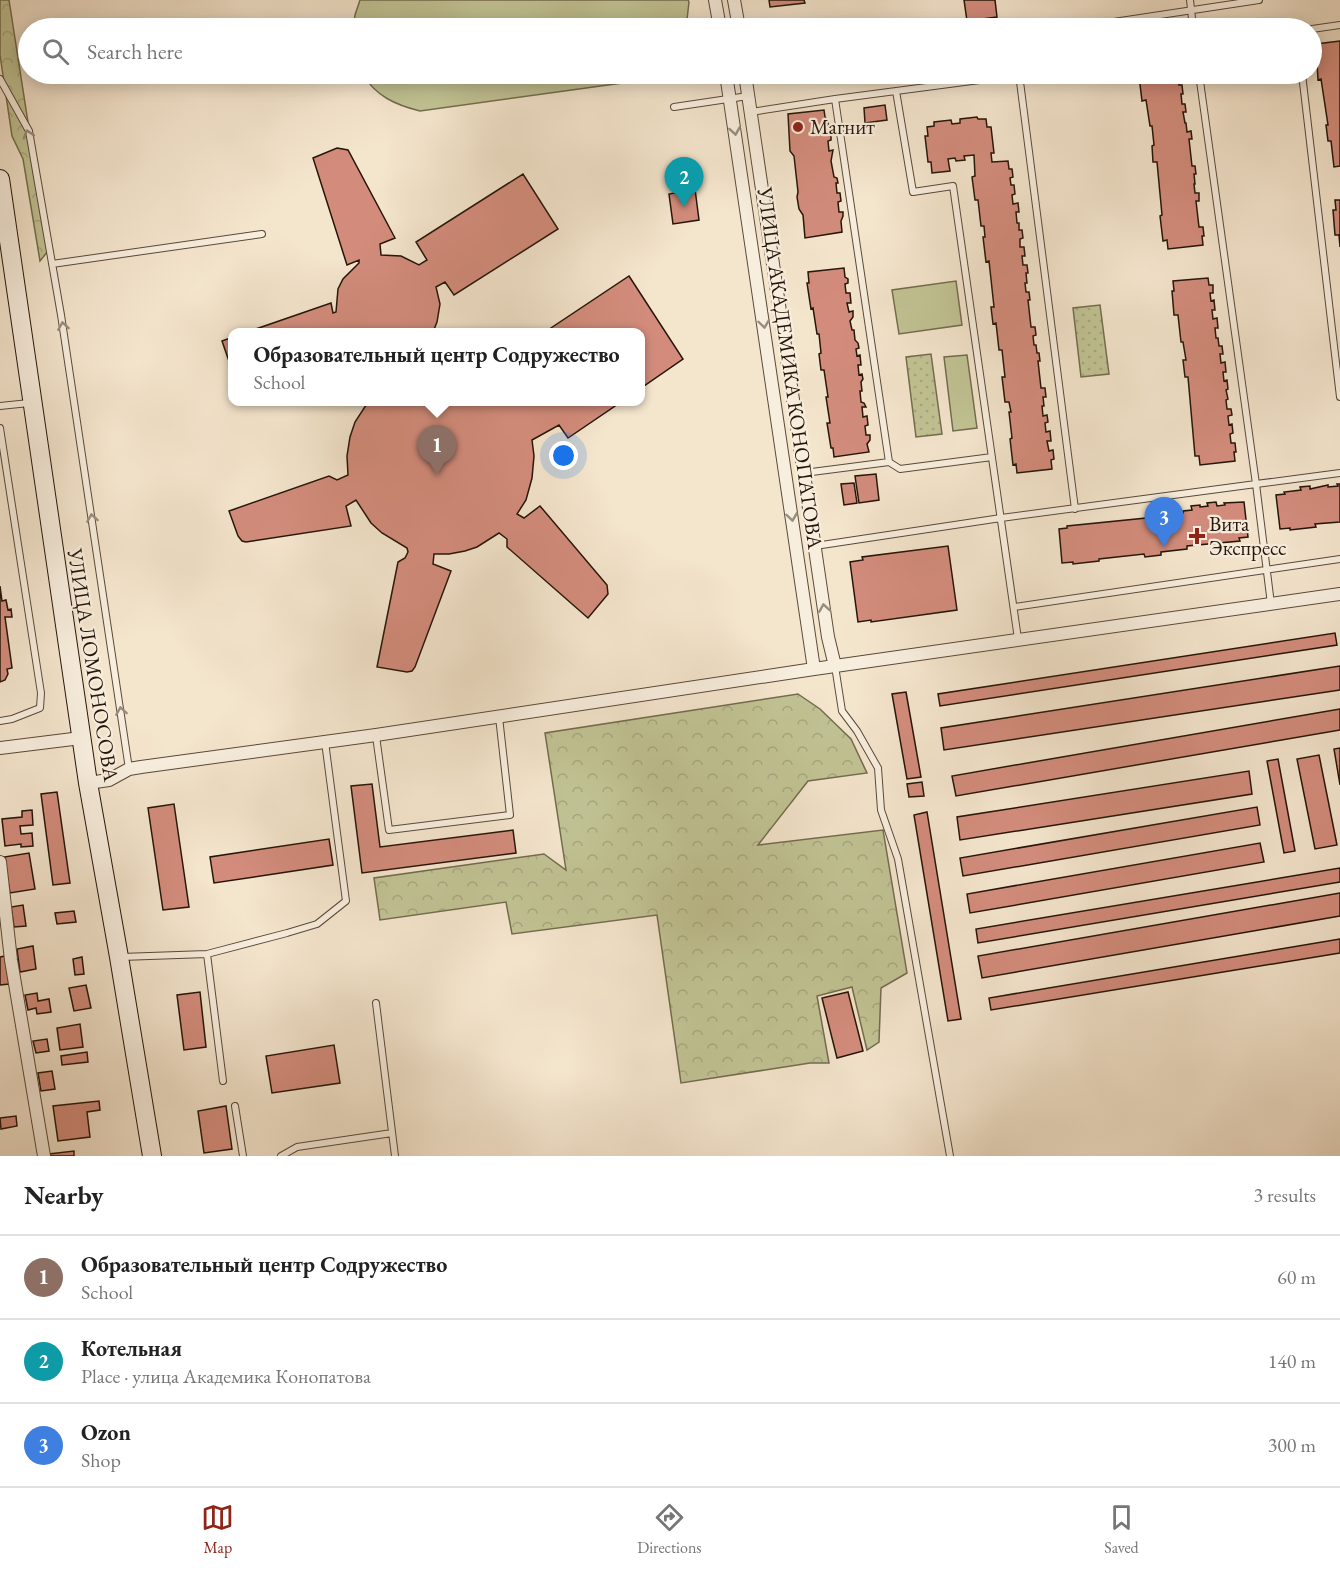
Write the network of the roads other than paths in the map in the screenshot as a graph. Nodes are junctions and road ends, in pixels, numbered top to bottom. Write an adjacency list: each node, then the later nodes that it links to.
1 (715, 0): 6 (street)
2 (734, 0): 7 (street)
3 (1190, 0): 5 (lane)
4 (1259, 0): 5 (lane)
5 (1191, 10): 8 (lane); 9 (lane)
6 (718, 18)
7 (737, 18)
8 (1139, 18)
9 (1192, 18)
10 (1340, 25): 11 (lane)
11 (1322, 27)
12 (0, 79): 28 (lane, one-way to 12)
13 (728, 84): 21 (street, УЛИЦА АКАДЕМИКА КОНОПАТОВА)
14 (746, 84): 20 (street, УЛИЦА АКАДЕМИКА КОНОПАТОВА)
15 (947, 84): 19 (lane)
16 (1020, 84): 38 (lane)
17 (1200, 84): 37 (lane)
18 (1303, 84): 29 (lane)
19 (896, 91): 22 (lane); 33 (lane)
20 (748, 96): 21 (lane); 24 (street, УЛИЦА АКАДЕМИКА КОНОПАТОВА)
21 (730, 98): 23 (lane); 48 (street, УЛИЦА АКАДЕМИКА КОНОПАТОВА, one-way to 48)
22 (835, 99): 24 (lane); 34 (lane)
23 (674, 106)
24 (751, 112): 35 (street, УЛИЦА АКАДЕМИКА КОНОПАТОВА)
25 (1, 190): 27 (main road, УЛИЦА ЛОМОНОСОВА)
26 (262, 234): 28 (lane)
27 (5, 249): 30 (main road, УЛИЦА ЛОМОНОСОВА)
28 (52, 264): 55 (lane, one-way to 28)
29 (1340, 397)
30 (32, 402): 31 (lane); 52 (main road, УЛИЦА ЛОМОНОСОВА)
31 (0, 406)
32 (0, 428): 50 (lane)
33 (992, 457): 34 (lane); 39 (lane)
34 (889, 462): 35 (lane)
35 (804, 473): 40 (street, УЛИЦА АКАДЕМИКА КОНОПАТОВА)
36 (1340, 473): 37 (lane)
37 (1256, 484): 38 (lane); 42 (lane)
38 (1075, 508): 39 (lane)
39 (1001, 518): 40 (lane); 45 (lane)
40 (815, 546): 47 (street, УЛИЦА АКАДЕМИКА КОНОПАТОВА, one-way to 40)
41 (1340, 559): 42 (lane)
42 (1267, 570): 44 (lane); 45 (lane)
43 (1340, 594): 44 (street)
44 (1271, 604): 46 (street)
45 (1014, 607): 46 (lane)
46 (1018, 639): 47 (street)
47 (835, 666): 48 (street); 69 (lane)
48 (814, 669): 49 (street)
49 (499, 717): 51 (street); 51 (lane)
50 (0, 721)
51 (376, 735): 53 (street)
52 (81, 738): 54 (street); 56 (main road, УЛИЦА ЛОМОНОСОВА)
53 (325, 742): 55 (street); 58 (lane)
54 (0, 748)
55 (129, 769): 56 (street)
56 (88, 783): 59 (main road, УЛИЦА ЛОМОНОСОВА)
57 (0, 862): 64 (street)
58 (207, 954): 59 (lane); 61 (lane)
59 (119, 957): 65 (main road, УЛИЦА ЛОМОНОСОВА)
60 (376, 1003): 63 (lane)
61 (223, 1081)
62 (236, 1106): 66 (lane)
63 (392, 1133): 67 (lane); 68 (lane)
64 (44, 1156)
65 (152, 1156)
66 (243, 1156)
67 (281, 1156)
68 (395, 1156)
69 (950, 1156)

